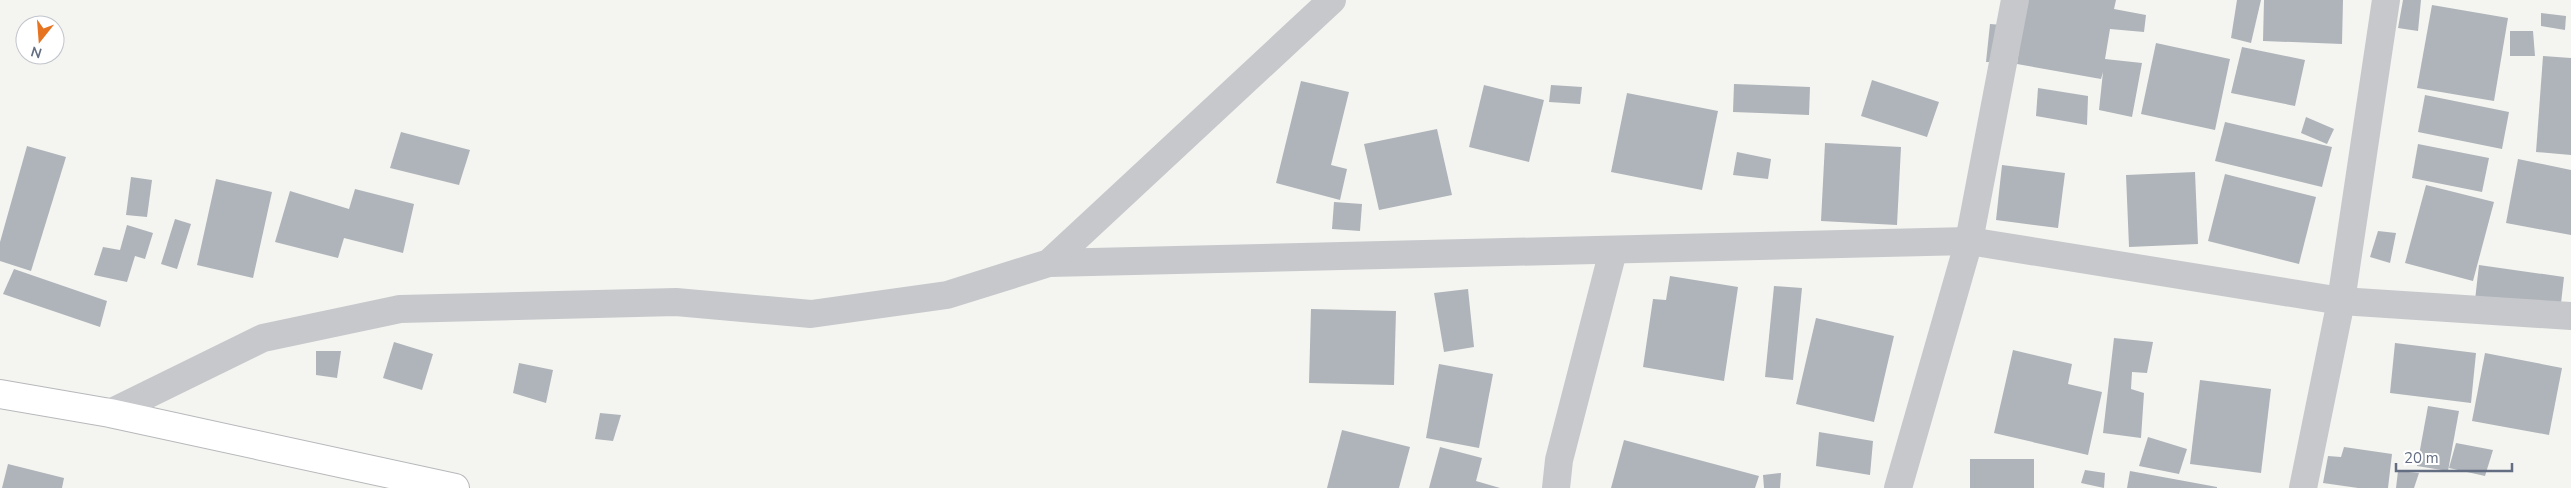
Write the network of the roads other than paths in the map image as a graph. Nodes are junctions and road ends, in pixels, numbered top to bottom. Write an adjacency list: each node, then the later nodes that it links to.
1 (1332, 0): 6 (street)
2 (2015, 0): 4 (street)
3 (2386, 0): 7 (street)
4 (1969, 241): 5 (street); 7 (street); 13 (street)
5 (1612, 251): 6 (street); 12 (street)
6 (1049, 263): 10 (street)
7 (2341, 301): 8 (street); 14 (street)
8 (2571, 316)
9 (0, 394): 10 (highway)
10 (110, 413): 11 (highway)
11 (455, 488)
12 (1556, 488)
13 (1898, 488)
14 (2303, 488)

